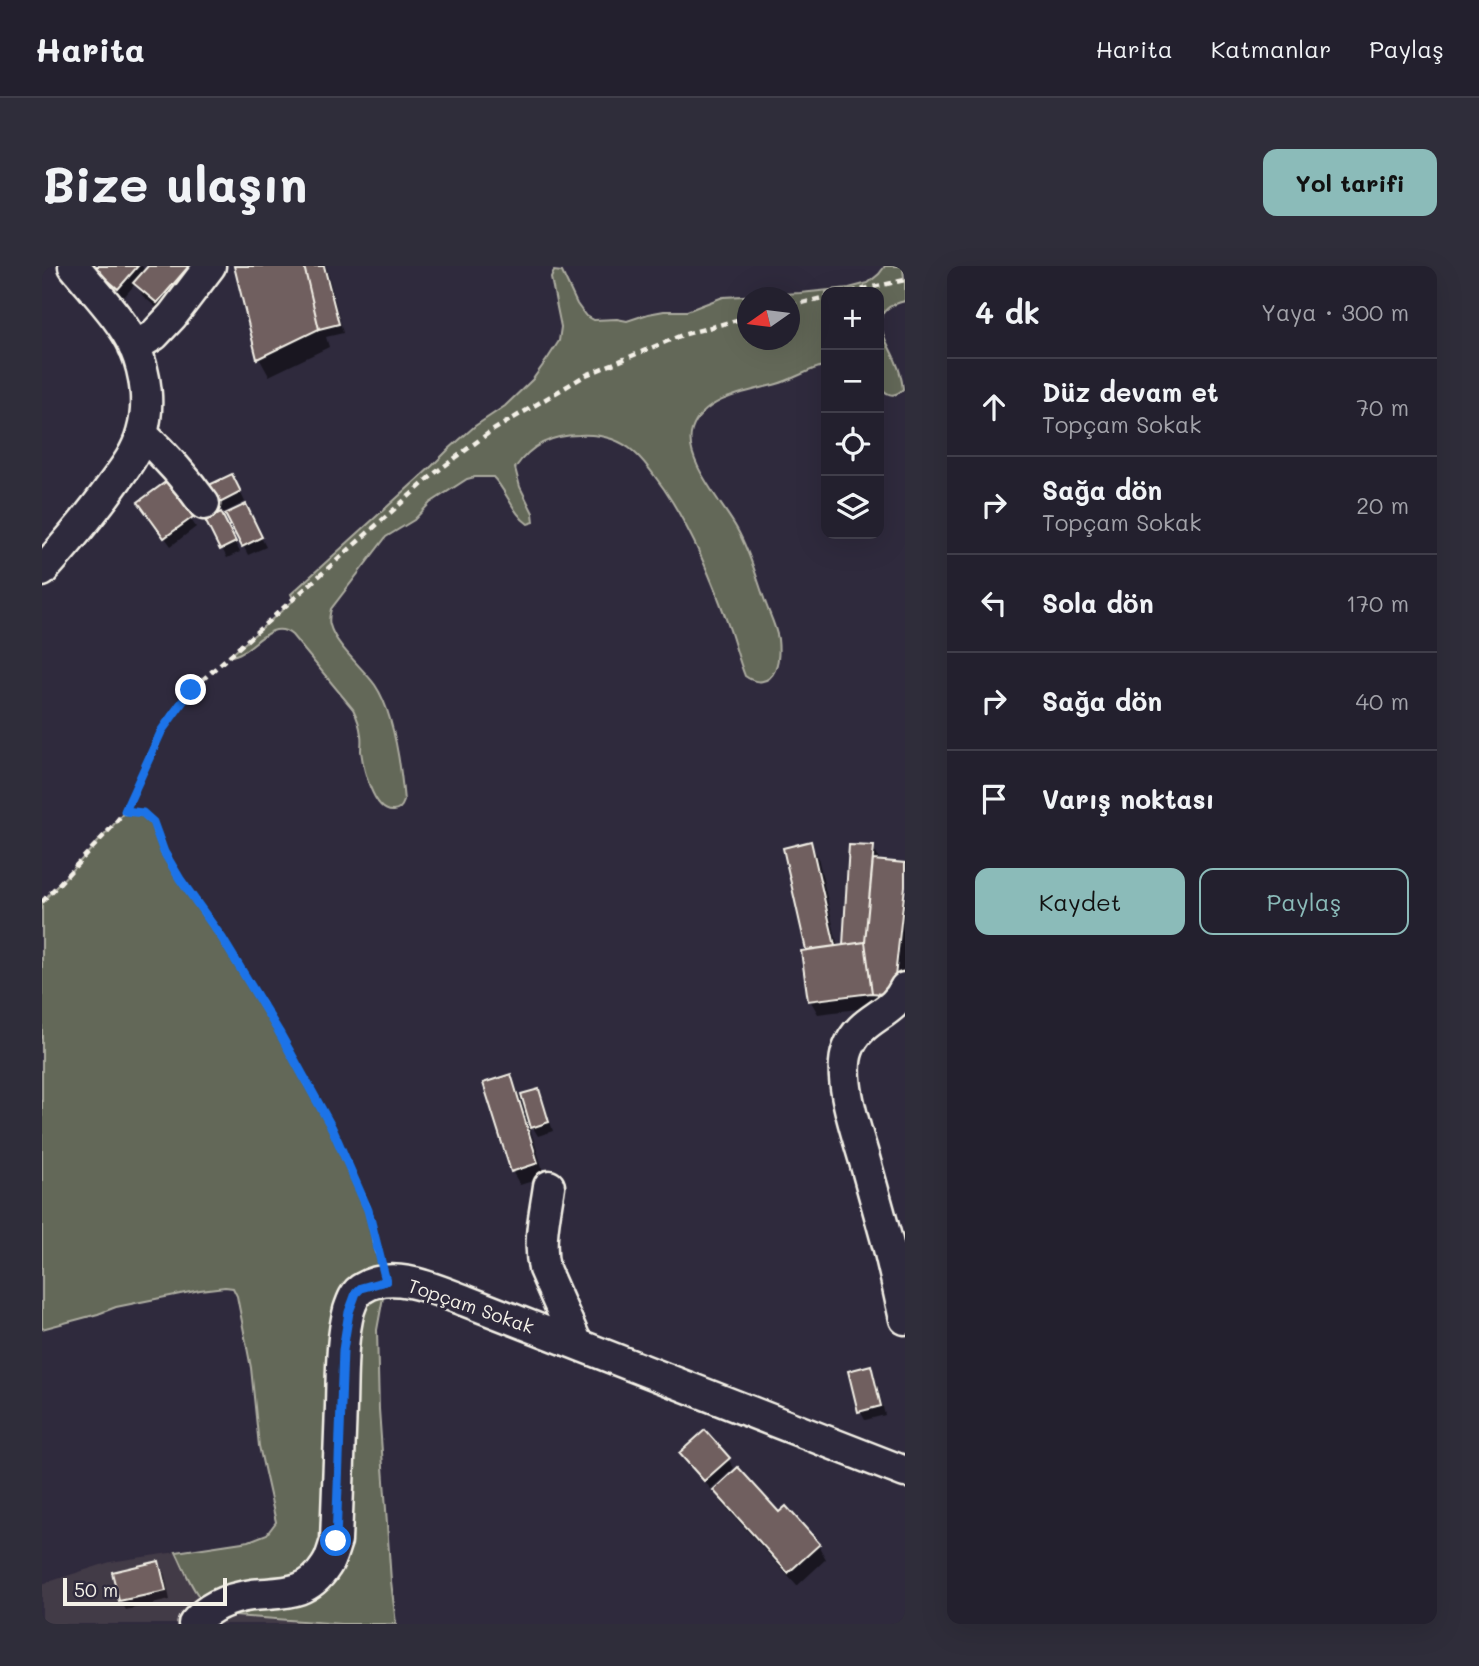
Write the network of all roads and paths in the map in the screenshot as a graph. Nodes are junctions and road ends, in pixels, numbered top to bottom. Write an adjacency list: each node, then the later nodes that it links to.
1 (75, 266): 8 (street)
2 (210, 266): 8 (street)
3 (905, 280): 4 (path)
4 (873, 287)
5 (821, 299): 6 (path)
6 (800, 304)
7 (737, 320): 12 (path)
8 (134, 347): 9 (street)
9 (142, 434): 10 (street); 11 (street)
10 (204, 504)
11 (42, 572)
12 (125, 811): 13 (path); 16 (path)
13 (42, 902)
14 (905, 988): 17 (street)
15 (549, 1186): 18 (street)
16 (386, 1281): 18 (street, Topçam Sokak); 20 (street, Topçam Sokak)
17 (905, 1319)
18 (577, 1344): 19 (street, Topçam Sokak)
19 (905, 1472)
20 (194, 1624)

